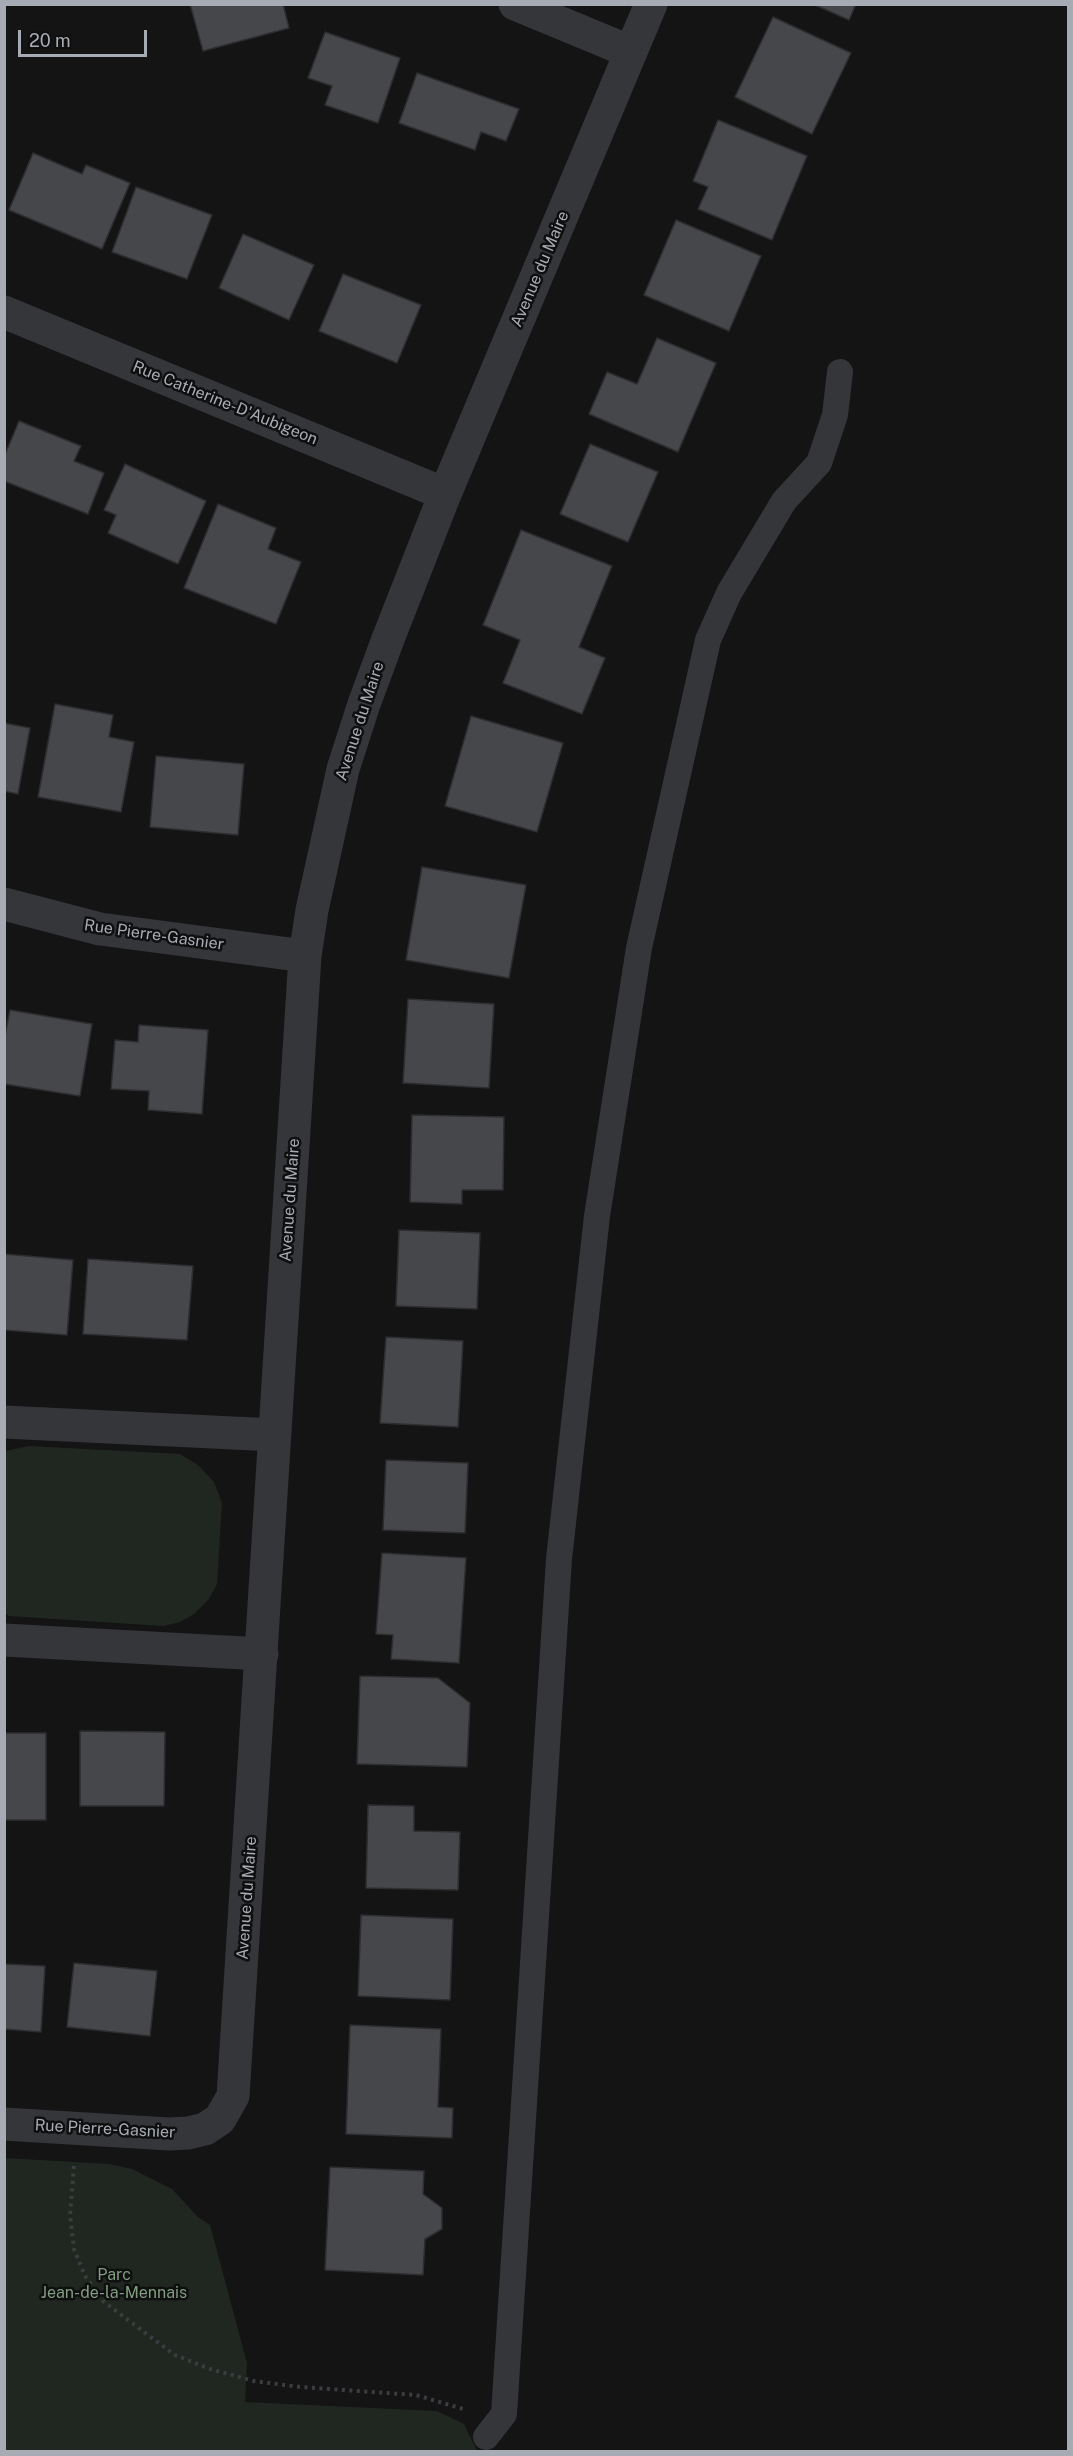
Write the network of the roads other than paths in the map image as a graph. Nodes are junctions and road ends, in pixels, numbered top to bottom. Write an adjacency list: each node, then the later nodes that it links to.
1 (515, 4): 3 (street)
2 (651, 4): 3 (street, Avenue du Maire)
3 (631, 52): 6 (street, Avenue du Maire)
4 (4, 312): 6 (street, Rue Catherine-D'Aubigeon)
5 (840, 372): 15 (lane)
6 (445, 494): 8 (street, Avenue du Maire)
7 (4, 904): 8 (street, Rue Pierre-Gasnier)
8 (305, 956): 10 (street, Avenue du Maire)
9 (4, 1422): 10 (street)
10 (275, 1436): 12 (street, Avenue du Maire)
11 (4, 1640): 12 (street)
12 (262, 1654): 14 (street, Avenue du Maire)
13 (4, 2124): 14 (street, Rue Pierre-Gasnier)
14 (205, 2129)
15 (486, 2437)

